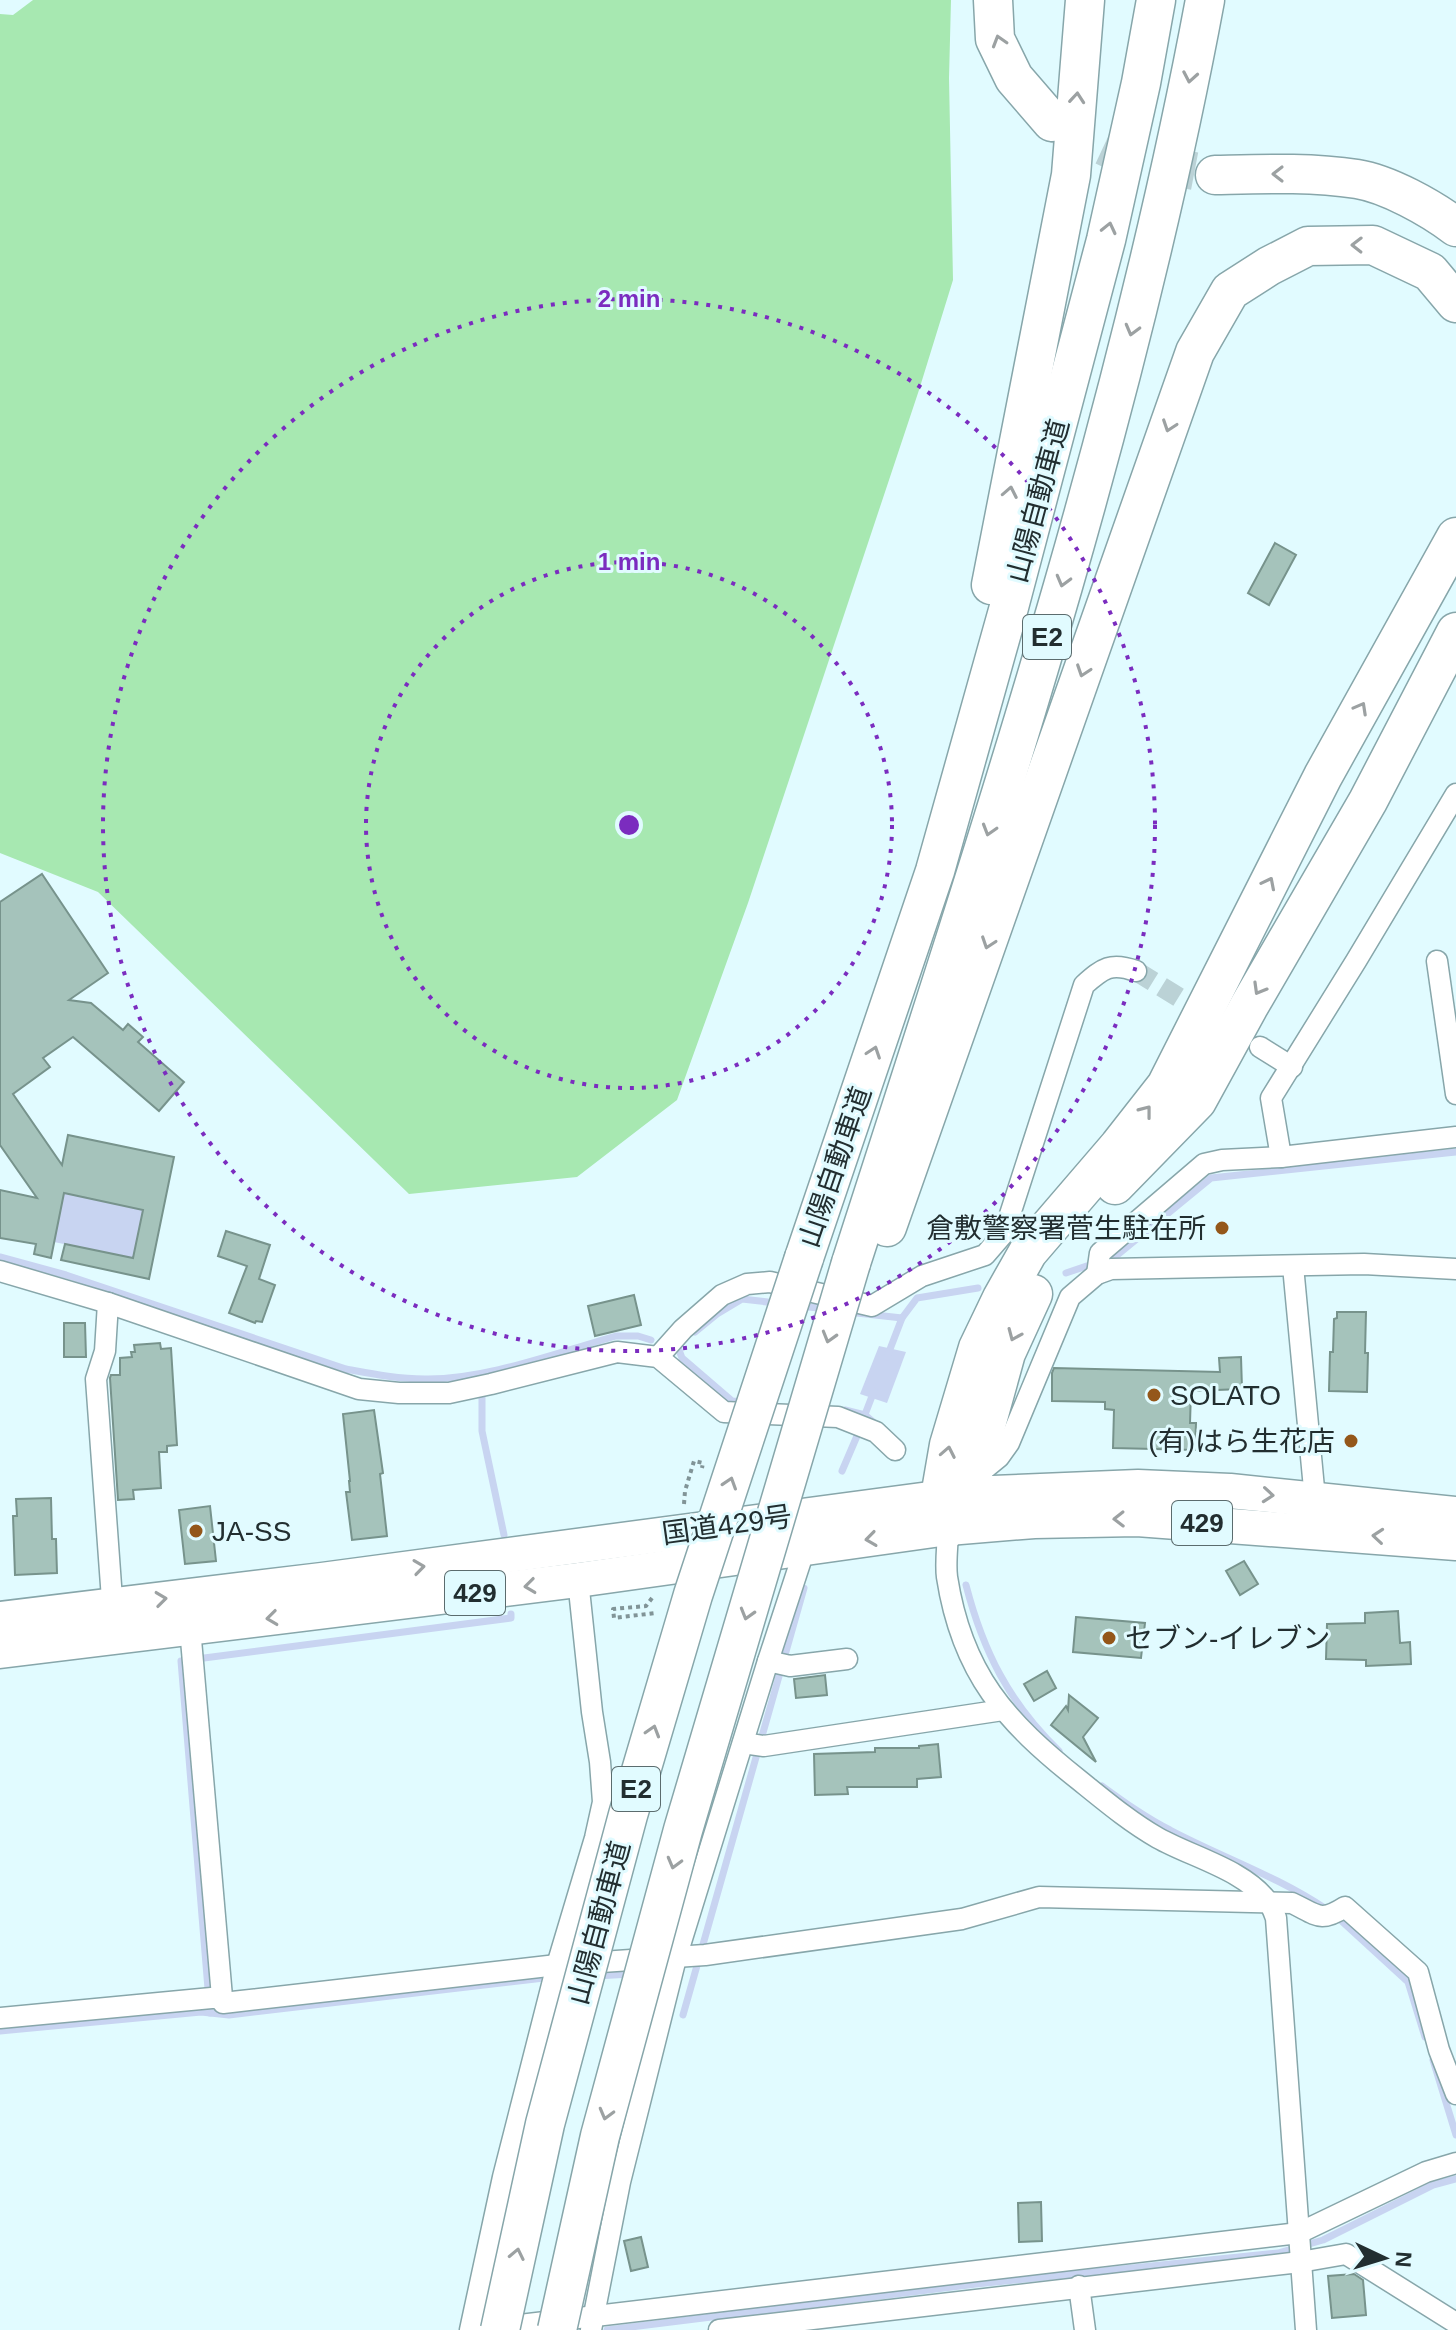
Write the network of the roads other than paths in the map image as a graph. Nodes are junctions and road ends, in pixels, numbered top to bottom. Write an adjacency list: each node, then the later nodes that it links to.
1 (993, 0): 5 (highway, one-way to 1)
2 (1085, 0): 12 (highway, one-way to 2)
3 (1156, 0): 12 (highway, 山陽自動車道 / E2, one-way to 3)
4 (1205, 0): 20 (highway, 山陽自動車道 / E2, one-way to 20)
5 (1052, 122)
6 (1215, 175): 7 (highway, one-way to 6)
7 (1456, 227)
8 (1456, 303): 20 (highway, one-way to 20)
9 (1456, 537): 29 (highway, one-way to 9)
10 (1456, 632): 29 (highway, one-way to 29)
11 (1456, 794): 16 (street)
12 (935, 871): 55 (highway, 山陽自動車道 / E2, one-way to 12, bridge)
13 (1437, 961): 17 (street)
14 (1136, 971): 26 (street)
15 (1260, 1047): 16 (street)
16 (1292, 1067): 19 (street)
17 (1456, 1094)
18 (1456, 1137): 19 (street)
19 (1281, 1157): 22 (street)
20 (851, 1263): 56 (highway, 山陽自動車道 / E2, one-way to 56, bridge)
21 (1293, 1266): 22 (street); 23 (street); 28 (street)
22 (1098, 1267): 29 (street)
23 (1456, 1269)
24 (0, 1271): 25 (street)
25 (108, 1303): 26 (street); 35 (street)
26 (658, 1357): 27 (street)
27 (895, 1450)
28 (1315, 1499): 29 (highway, 国道429号 / 429, one-way to 28); 30 (highway, 国道429号 / 429)
29 (956, 1500): 31 (highway, 国道429号 / 429, one-way to 29); 32 (highway, 国道429号 / 429, one-way to 32); 35 (highway, 国道429号 / 429, one-way to 29); 40 (street)
30 (1456, 1514)
31 (1456, 1543)
32 (805, 1548): 33 (highway, 国道429号 / 429); 39 (street)
33 (578, 1580): 36 (highway, 国道429号 / 429, one-way to 36); 44 (street)
34 (0, 1619): 35 (highway, 国道429号 / 429)
35 (113, 1621): 36 (highway, 国道429号 / 429); 37 (highway, 国道429号 / 429)
36 (192, 1648): 45 (street)
37 (0, 1651)
38 (847, 1659): 39 (street)
39 (778, 1664): 41 (street)
40 (1003, 1710): 41 (street); 42 (street)
41 (753, 1745): 43 (street)
42 (1269, 1902): 43 (street); 47 (street); 49 (street)
43 (691, 1957): 44 (street); 52 (street)
44 (557, 1965): 45 (street); 53 (street)
45 (214, 1998): 46 (street)
46 (0, 2018)
47 (1456, 2094)
48 (1456, 2163): 49 (street)
49 (1300, 2247): 50 (street); 51 (street); 52 (street); 59 (street)
50 (1079, 2286): 57 (street); 58 (street)
51 (1456, 2323)
52 (592, 2324): 54 (street)
53 (470, 2330)
54 (477, 2330)
55 (500, 2330)
56 (557, 2330)
57 (719, 2330)
58 (1085, 2330)
59 (1306, 2330)

